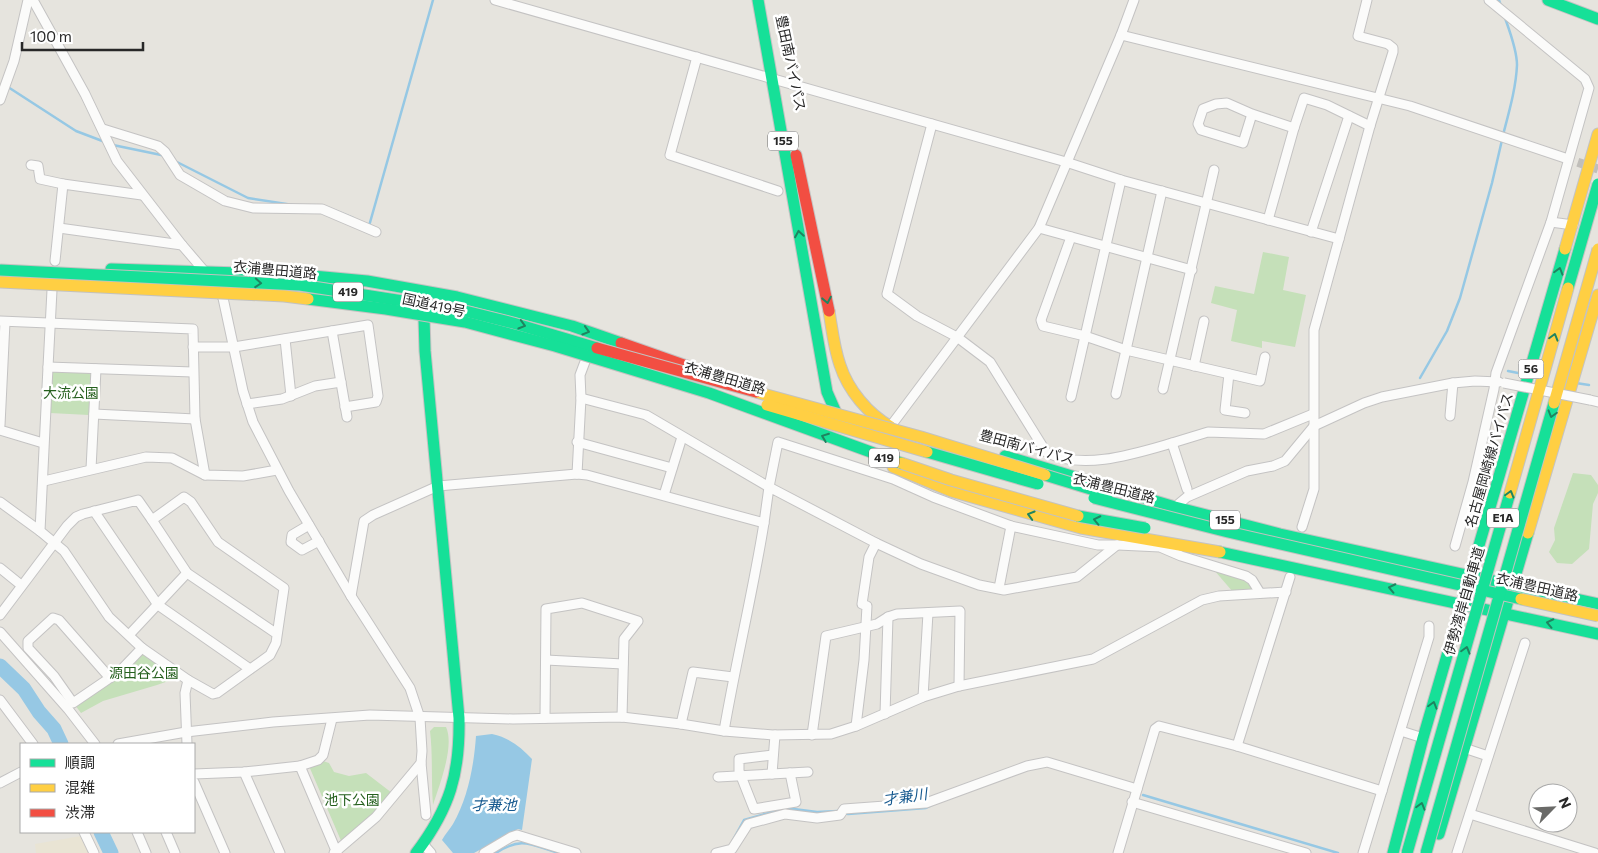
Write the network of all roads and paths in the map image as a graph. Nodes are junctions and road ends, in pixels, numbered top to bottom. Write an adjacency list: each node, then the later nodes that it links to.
1 (28, 0): 14 (street)
2 (33, 0): 21 (street)
3 (495, 0): 12 (street)
4 (758, 0): 13 (main road, 豊田南バイパス / 155)
5 (762, 0): 13 (main road, 豊田南バイパス / 155)
6 (1134, 0): 11 (street)
7 (1367, 0): 15 (street)
8 (1488, 0): 35 (street)
9 (1548, 0): 10 (main road)
10 (1598, 19)
11 (1121, 34): 15 (street); 24 (street)
12 (698, 57): 13 (street); 30 (street)
13 (775, 79): 18 (street); 80 (main road, 豊田南バイパス / 155, one-way to 13); 93 (main road, 豊田南バイパス / 155, one-way to 93)
14 (0, 100)
15 (1379, 100): 19 (street); 23 (street)
16 (1252, 114): 16 (street); 20 (street)
17 (1349, 116): 19 (street); 20 (street); 40 (street)
18 (932, 124): 24 (street); 65 (street)
19 (1370, 126): 42 (street)
20 (1294, 128): 34 (street)
21 (103, 129): 32 (street); 39 (street)
22 (1598, 134): 36 (main road, 名古屋岡崎線バイパス / 56)
23 (1565, 158)
24 (1066, 162): 27 (street); 38 (street)
25 (31, 165): 28 (street)
26 (1214, 170): 33 (street)
27 (1121, 180): 31 (street); 44 (street)
28 (63, 184): 32 (street); 37 (street)
29 (1598, 184): 229 (main road, 伊勢湾岸自動車道 / E1A, one-way to 29, bridge)
30 (778, 191)
31 (1162, 191): 33 (street); 46 (street)
32 (142, 195): 43 (street)
33 (1208, 203): 34 (street); 50 (street)
34 (1268, 220): 40 (street)
35 (1551, 222): 36 (street); 82 (street)
36 (1573, 225): 138 (main road, 名古屋岡崎線バイパス / 56, one-way to 36)
37 (58, 228): 43 (street); 47 (street)
38 (1039, 228): 41 (street); 65 (street)
39 (376, 232)
40 (1311, 232): 42 (street)
41 (1071, 237): 44 (street); 64 (street)
42 (1339, 239): 97 (street)
43 (182, 245): 49 (street)
44 (1105, 246): 46 (street); 64 (street)
45 (1598, 249): 230 (main road, E1A, one-way to 230, bridge)
46 (1147, 258): 50 (street); 69 (street)
47 (55, 261)
48 (0, 270): 49 (main road, 国道419号 / 419); 78 (main road, 衣浦豊田道路 / 419, one-way to 78, bridge)
49 (204, 270): 51 (main road, 国道419号 / 419); 56 (street)
50 (1192, 270): 72 (street)
51 (361, 281): 57 (main road, 419); 58 (main road, 国道419号 / 419)
52 (0, 282): 76 (main road, 衣浦豊田道路 / 419, bridge)
53 (0, 286): 54 (main road, 国道419号 / 419)
54 (52, 290): 56 (main road, 国道419号 / 419); 62 (street)
55 (1598, 295): 141 (main road)
56 (223, 298): 59 (main road, 国道419号 / 419); 68 (street)
57 (428, 304): 58 (main road, 419); 59 (main road)
58 (520, 313): 92 (main road, 国道419号 / 419, one-way to 92)
59 (424, 317): 71 (main road, 国道419号 / 419); 116 (main road)
60 (1204, 321): 73 (street)
61 (2, 322): 62 (street); 101 (street)
62 (50, 324): 67 (street); 74 (street)
63 (332, 331): 66 (street); 81 (street); 94 (street)
64 (1085, 336): 69 (street); 87 (street)
65 (957, 337): 103 (street); 109 (street)
66 (285, 339): 68 (street); 86 (street)
67 (193, 347): 68 (street); 77 (street)
68 (234, 348): 91 (street)
69 (1126, 350): 72 (street); 85 (street)
70 (1265, 357): 79 (street)
71 (586, 359): 88 (street); 104 (main road, 国道419号 / 419)
72 (1170, 360): 73 (street); 84 (street)
73 (1194, 366): 79 (street)
74 (48, 367): 75 (street); 108 (street)
75 (96, 369): 77 (street); 95 (street)
76 (628, 369): 135 (main road, 衣浦豊田道路 / 419, one-way to 76, bridge); 153 (main road, 衣浦豊田道路 / 419, bridge)
77 (193, 372): 100 (street)
78 (687, 373): 127 (main road, 衣浦豊田道路 / 419, bridge); 149 (main road, 衣浦豊田道路 / 419, bridge)
79 (1228, 374): 96 (street)
80 (824, 375): 89 (main road, 豊田南バイパス / 155); 92 (main road)
81 (341, 382): 86 (street); 94 (street)
82 (1500, 382): 83 (street); 90 (street, bridge); 134 (street)
83 (1453, 383): 98 (street); 102 (street)
84 (1163, 389)
85 (1116, 394)
86 (291, 396): 91 (street)
87 (1071, 397)
88 (581, 398): 106 (street); 107 (street)
89 (830, 401): 92 (main road, 国道419号 / 419); 93 (main road, 国道419号 / 155); 104 (main road, 豊田南バイパス / 155)
90 (1594, 401)
91 (247, 404): 112 (street)
92 (808, 404)
93 (862, 405): 103 (main road, 豊田南バイパス / 155)
94 (345, 408): 99 (street)
95 (94, 414): 100 (street); 111 (street)
96 (1245, 414)
97 (1313, 414): 102 (street); 109 (street)
98 (1450, 416)
99 (347, 417)
100 (195, 419): 114 (street)
101 (0, 425)
102 (1314, 426): 121 (street); 128 (street)
103 (890, 427): 121 (main road, 豊田南バイパス / 155)
104 (844, 428): 135 (main road, 豊田南バイパス / 155, one-way to 104)
105 (0, 430): 108 (street)
106 (682, 437): 110 (street); 117 (street)
107 (577, 442): 110 (street); 113 (street)
108 (43, 443): 115 (street)
109 (1172, 443): 118 (street)
110 (672, 468): 119 (street)
111 (91, 470): 114 (street); 115 (street)
112 (277, 470): 114 (street); 125 (street)
113 (577, 474): 116 (street); 119 (street)
114 (205, 475)
115 (44, 481): 129 (street)
116 (438, 486): 145 (street); 175 (main road)
117 (770, 487): 124 (street); 126 (street); 132 (street)
118 (1188, 489)
119 (664, 495): 124 (street)
120 (0, 502): 129 (street)
121 (1175, 507): 127 (main road, 豊田南バイパス / 155)
122 (94, 511): 123 (street); 131 (street); 148 (street)
123 (152, 520): 137 (street); 158 (street)
124 (764, 523): 167 (street)
125 (309, 525): 130 (street); 130 (street)
126 (1011, 526): 133 (street); 142 (street)
127 (1246, 526): 138 (main road, 豊田南バイパス / 155)
128 (1302, 528)
129 (40, 531): 131 (street)
130 (318, 541): 145 (street)
131 (54, 543): 140 (street); 160 (street)
132 (876, 543): 142 (street); 156 (street)
133 (1118, 544): 142 (street); 144 (street)
134 (1455, 546)
135 (1285, 565): 146 (main road, 155, one-way to 135)
136 (0, 568): 140 (street)
137 (187, 572): 148 (street); 158 (street)
138 (1470, 576): 141 (main road, 豊田南バイパス / 155); 146 (main road, 名古屋岡崎線バイパス / 56)
139 (1290, 577): 143 (street)
140 (21, 585): 152 (street)
141 (1512, 585): 147 (main road, 豊田南バイパス / 155); 151 (main road)
142 (999, 588)
143 (1286, 592): 144 (street); 190 (street)
144 (1260, 593): 169 (street)
145 (351, 596): 174 (street)
146 (1462, 604): 151 (main road, 155); 185 (main road, 名古屋岡崎線バイパス / 56, one-way to 146)
147 (1598, 604)
148 (158, 605): 160 (street); 165 (street)
149 (1598, 611)
150 (928, 613): 154 (street); 169 (street); 170 (street)
151 (1504, 613): 159 (main road, 155, one-way to 151); 191 (main road)
152 (0, 615)
153 (1598, 616)
154 (888, 617): 156 (street); 172 (street)
155 (1429, 626): 181 (street)
156 (865, 627): 179 (street); 184 (street)
157 (0, 632): 187 (street)
158 (277, 634): 165 (street)
159 (1598, 634)
160 (129, 635): 162 (street)
161 (1525, 643): 193 (street)
162 (142, 648): 166 (street); 168 (street)
163 (546, 660): 164 (street); 164 (street); 176 (street)
164 (623, 664): 173 (street)
165 (250, 669): 168 (street)
166 (110, 678): 166 (street)
167 (733, 678): 178 (street); 180 (street)
168 (188, 680): 182 (street)
169 (959, 686): 170 (street)
170 (923, 697): 172 (street)
171 (0, 700): 186 (street)
172 (884, 714): 179 (street)
173 (622, 717): 176 (street); 178 (street)
174 (420, 718): 175 (street); 177 (street); 194 (street)
175 (459, 718): 176 (street); 215 (main road)
176 (545, 718)
177 (332, 719): 182 (street); 195 (street)
178 (681, 724): 180 (street)
179 (856, 726): 184 (street)
180 (724, 731): 183 (street)
181 (1401, 731): 185 (street); 207 (street)
182 (186, 732): 188 (street); 189 (street)
183 (775, 735): 184 (street); 192 (street)
184 (812, 735)
185 (1423, 738): 228 (main road, 名古屋岡崎線バイパス / 56)
186 (32, 743)
187 (94, 743)
188 (124, 743)
189 (187, 743)
190 (1237, 746): 206 (street); 207 (street)
191 (1464, 748): 193 (street); 231 (main road)
192 (773, 755): 201 (street); 203 (street)
193 (1488, 756): 210 (street)
194 (420, 763): 211 (street); 222 (street)
195 (300, 766): 196 (street); 222 (street)
196 (244, 772): 200 (street); 221 (street)
197 (808, 772): 199 (street)
198 (20, 773): 204 (street)
199 (790, 773): 201 (street); 209 (street)
200 (195, 774)
201 (772, 774): 203 (street)
202 (718, 776): 203 (street)
203 (740, 776): 209 (street)
204 (0, 783)
205 (195, 784): 220 (street)
206 (1137, 789): 208 (street); 209 (street)
207 (1382, 791): 227 (street)
208 (1132, 802): 225 (street); 226 (street)
209 (794, 809): 216 (street)
210 (1470, 814): 232 (street); 233 (street)
211 (426, 815)
212 (84, 833): 217 (street)
213 (137, 833): 218 (street)
214 (166, 833): 219 (street)
215 (423, 850)
216 (723, 851)
217 (94, 853)
218 (146, 853)
219 (174, 853)
220 (225, 853)
221 (280, 853)
222 (336, 853)
223 (484, 853): 224 (street)
224 (576, 853)
225 (1118, 853)
226 (1306, 853)
227 (1362, 853)
228 (1393, 853)
229 (1407, 853)
230 (1426, 853)
231 (1434, 853)
232 (1458, 853)
233 (1595, 853)

